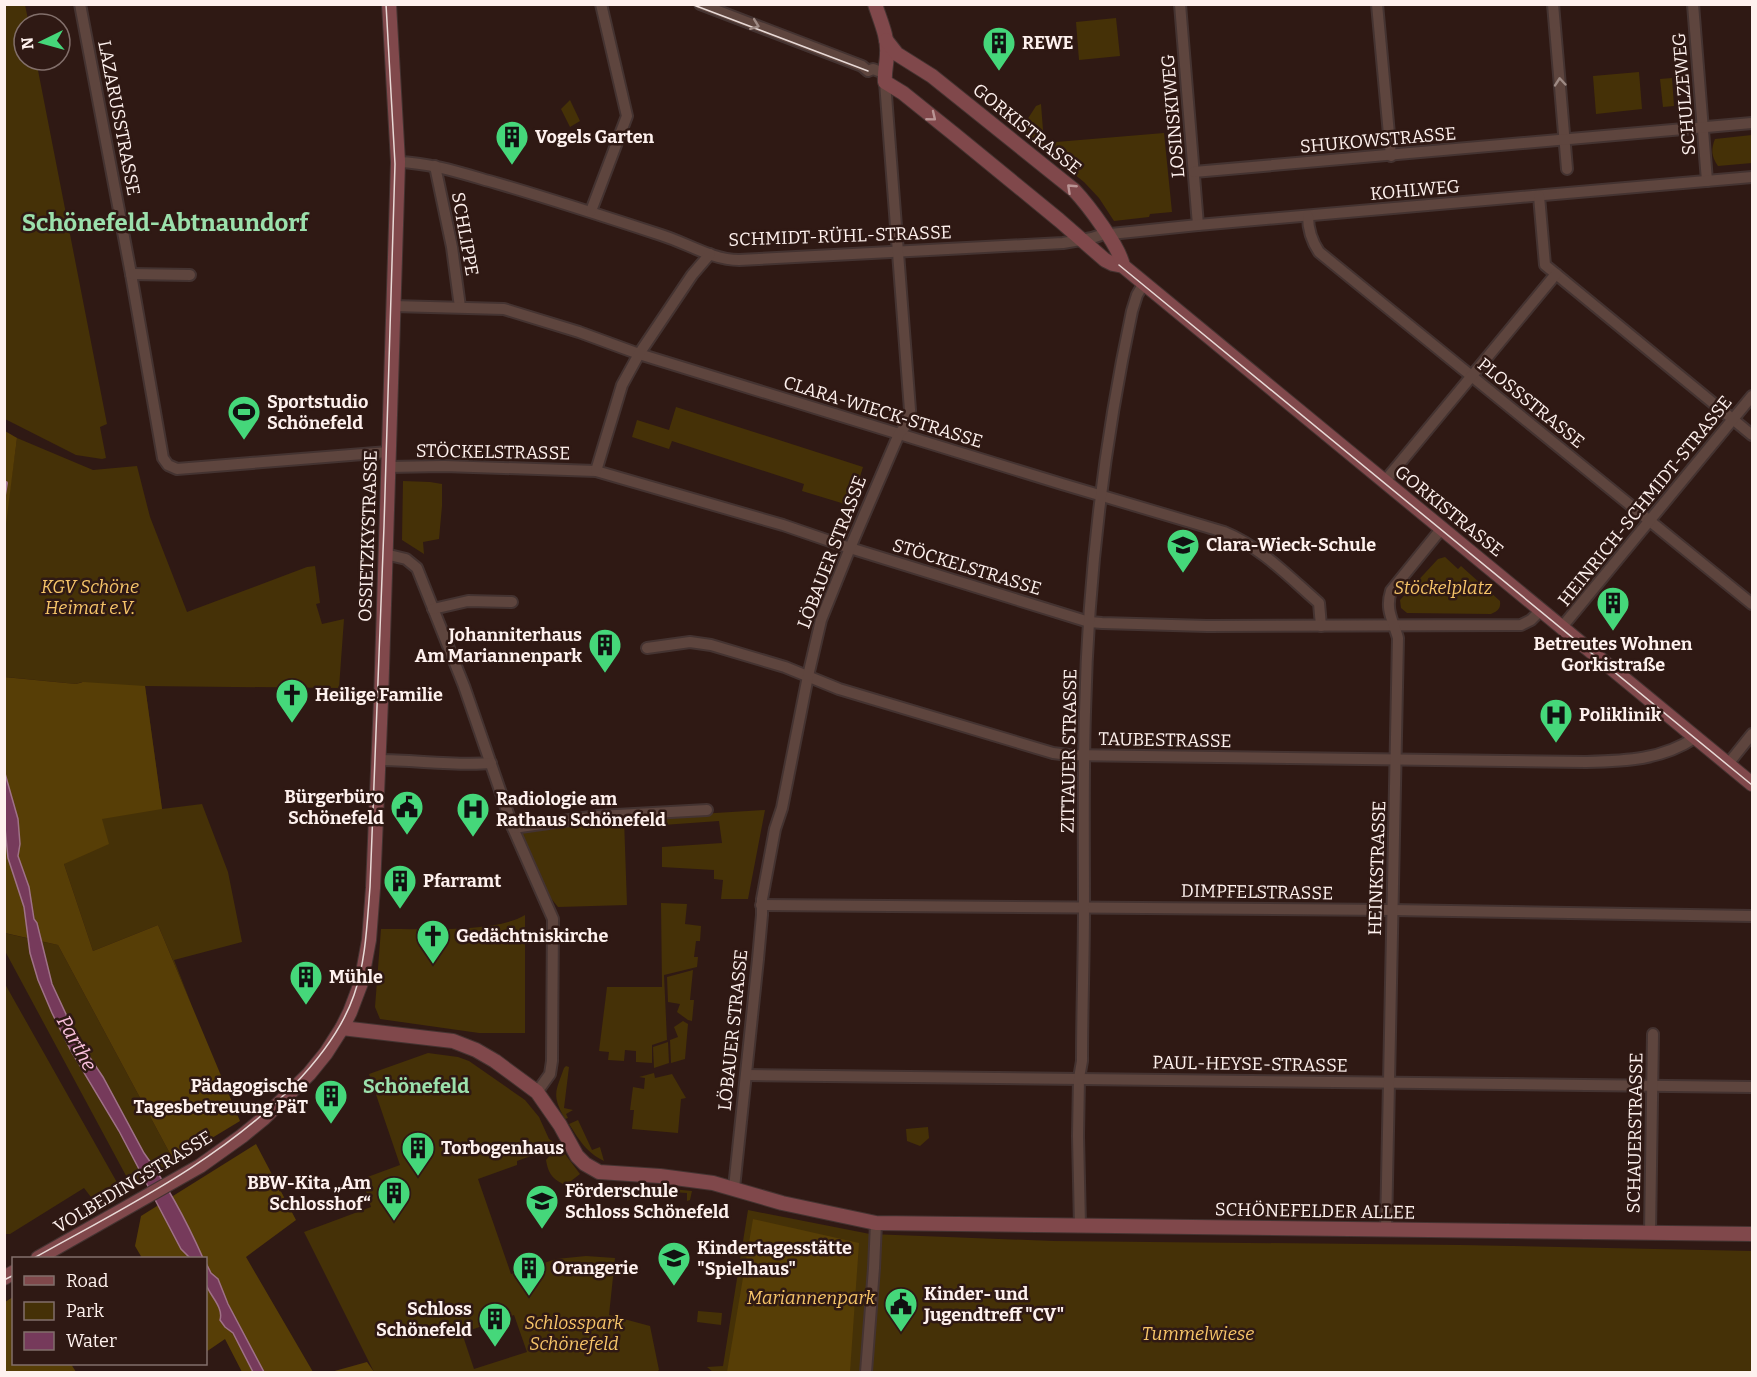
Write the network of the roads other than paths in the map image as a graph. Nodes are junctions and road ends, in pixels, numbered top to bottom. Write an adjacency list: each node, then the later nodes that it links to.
1 (81, 4): 31 (street, LAZARUSSTRASSE)
2 (389, 4): 16 (main road, OSSIETZKYSTRASSE)
3 (601, 4): 23 (street)
4 (700, 4): 11 (street, GORKISTRASSE, one-way to 11)
5 (875, 4): 10 (main road, LÖBAUER STRASSE)
6 (1180, 4): 19 (street, LOSINSKIWEG)
7 (1377, 4): 15 (street)
8 (1553, 4): 14 (street, one-way to 8)
9 (1693, 4): 13 (street, SCHULZEWEG)
10 (886, 40): 11 (main road, LÖBAUER STRASSE); 26 (main road, GORKISTRASSE, one-way to 10)
11 (885, 78): 27 (main road, GORKISTRASSE, one-way to 27); 28 (street, LÖBAUER STRASSE)
12 (1752, 123): 13 (street, SHUKOWSTRASSE)
13 (1703, 127): 14 (street, SHUKOWSTRASSE); 21 (street, SCHULZEWEG)
14 (1565, 140): 15 (street, SHUKOWSTRASSE); 18 (street)
15 (1391, 156): 19 (street, SHUKOWSTRASSE)
16 (398, 162): 17 (street, SCHMIDT-RÜHL-STRASSE); 35 (main road, OSSIETZKYSTRASSE)
17 (435, 166): 23 (street, SCHMIDT-RÜHL-STRASSE); 36 (street, SCHLIPPE)
18 (1567, 169)
19 (1194, 172): 25 (street, LOSINSKIWEG)
20 (1752, 177): 21 (street, KOHLWEG)
21 (1707, 181): 22 (street, KOHLWEG)
22 (1539, 196): 24 (street, KOHLWEG); 32 (street)
23 (591, 212): 29 (street, SCHMIDT-RÜHL-STRASSE)
24 (1308, 216): 25 (street, KOHLWEG); 38 (street, PLOSSSTRASSE)
25 (1198, 225): 26 (street, KOHLWEG)
26 (1107, 234): 27 (street, KOHLWEG); 30 (main road, GORKISTRASSE)
27 (1081, 240): 28 (street, SCHMIDT-RÜHL-STRASSE); 30 (main road, GORKISTRASSE)
28 (898, 252): 29 (street, SCHMIDT-RÜHL-STRASSE); 41 (street, LÖBAUER STRASSE)
29 (710, 254): 37 (street)
30 (1123, 266): 34 (main road, GORKISTRASSE)
31 (131, 274): 33 (street); 43 (street, LAZARUSSTRASSE)
32 (1556, 274): 38 (street); 40 (street)
33 (190, 275)
34 (1144, 283): 46 (main road, GORKISTRASSE); 47 (street, ZITTAUER STRASSE)
35 (393, 306): 36 (street, CLARA-WIECK-STRASSE); 43 (main road, OSSIETZKYSTRASSE)
36 (460, 307): 37 (street, CLARA-WIECK-STRASSE)
37 (639, 354): 41 (street, CLARA-WIECK-STRASSE); 45 (street)
38 (1471, 377): 46 (street); 48 (street, PLOSSSTRASSE)
39 (1752, 396): 40 (street, HEINRICH-SCHMIDT-STRASSE)
40 (1733, 419): 42 (street); 48 (street, HEINRICH-SCHMIDT-STRASSE)
41 (899, 434): 47 (street, CLARA-WIECK-STRASSE); 50 (street, LÖBAUER STRASSE)
42 (1752, 435)
43 (388, 452): 44 (main road, OSSIETZKYSTRASSE)
44 (388, 467): 45 (street, STÖCKELSTRASSE); 51 (main road, OSSIETZKYSTRASSE)
45 (596, 471): 50 (street, STÖCKELSTRASSE)
46 (1385, 481): 49 (main road, GORKISTRASSE)
47 (1100, 495): 56 (street, ZITTAUER STRASSE); 58 (street, CLARA-WIECK-STRASSE)
48 (1650, 520): 53 (street, PLOSSSTRASSE); 59 (street, HEINRICH-SCHMIDT-STRASSE)
49 (1442, 528): 55 (main road, GORKISTRASSE); 57 (street, HEINKSTRASSE)
50 (850, 548): 56 (street, STÖCKELSTRASSE); 61 (street, LÖBAUER STRASSE)
51 (385, 554): 54 (street); 66 (main road, OSSIETZKYSTRASSE)
52 (512, 602): 54 (street)
53 (1752, 604)
54 (433, 609): 67 (street)
55 (1541, 610): 57 (street, STÖCKELSTRASSE); 59 (main road, GORKISTRASSE)
56 (1089, 621): 58 (street, STÖCKELSTRASSE); 64 (street, ZITTAUER STRASSE)
57 (1394, 625): 58 (street, STÖCKELSTRASSE); 65 (street, HEINKSTRASSE)
58 (1321, 626)
59 (1562, 627): 63 (main road, GORKISTRASSE)
60 (647, 648): 61 (street, TAUBESTRASSE)
61 (808, 676): 64 (street, TAUBESTRASSE); 72 (street, LÖBAUER STRASSE)
62 (1752, 734): 68 (street)
63 (1696, 737): 65 (street, TAUBESTRASSE); 68 (main road, GORKISTRASSE)
64 (1083, 756): 65 (street, TAUBESTRASSE); 73 (street, ZITTAUER STRASSE)
65 (1397, 759): 74 (street, HEINKSTRASSE)
66 (378, 760): 67 (street); 76 (main road, OSSIETZKYSTRASSE)
67 (491, 763): 71 (street)
68 (1728, 764): 69 (main road, GORKISTRASSE)
69 (1752, 784)
70 (707, 810): 71 (street)
71 (513, 828): 83 (street)
72 (761, 905): 73 (street, DIMPFELSTRASSE); 78 (street, LÖBAUER STRASSE)
73 (1084, 907): 74 (street, DIMPFELSTRASSE); 79 (street, ZITTAUER STRASSE)
74 (1392, 910): 75 (street, DIMPFELSTRASSE); 80 (street, HEINKSTRASSE)
75 (1752, 916)
76 (342, 1028): 83 (main road, SCHÖNEFELDER ALLEE); 90 (main road, VOLBEDINGSTRASSE)
77 (1653, 1034): 81 (street, SCHAUERSTRASSE)
78 (747, 1075): 79 (street, PAUL-HEYSE-STRASSE); 84 (street, LÖBAUER STRASSE)
79 (1079, 1078): 80 (street, PAUL-HEYSE-STRASSE); 86 (street, ZITTAUER STRASSE)
80 (1389, 1082): 81 (street, PAUL-HEYSE-STRASSE); 87 (street, HEINKSTRASSE)
81 (1652, 1086): 82 (street, PAUL-HEYSE-STRASSE); 88 (street, SCHAUERSTRASSE)
82 (1752, 1087)
83 (537, 1092): 84 (main road, SCHÖNEFELDER ALLEE)
84 (734, 1188): 85 (main road, SCHÖNEFELDER ALLEE)
85 (876, 1223): 86 (main road, SCHÖNEFELDER ALLEE); 91 (street)
86 (1080, 1226): 87 (main road, SCHÖNEFELDER ALLEE)
87 (1386, 1230): 88 (main road, SCHÖNEFELDER ALLEE)
88 (1650, 1233): 89 (main road, SCHÖNEFELDER ALLEE)
89 (1752, 1234)
90 (40, 1257)
91 (866, 1372)

